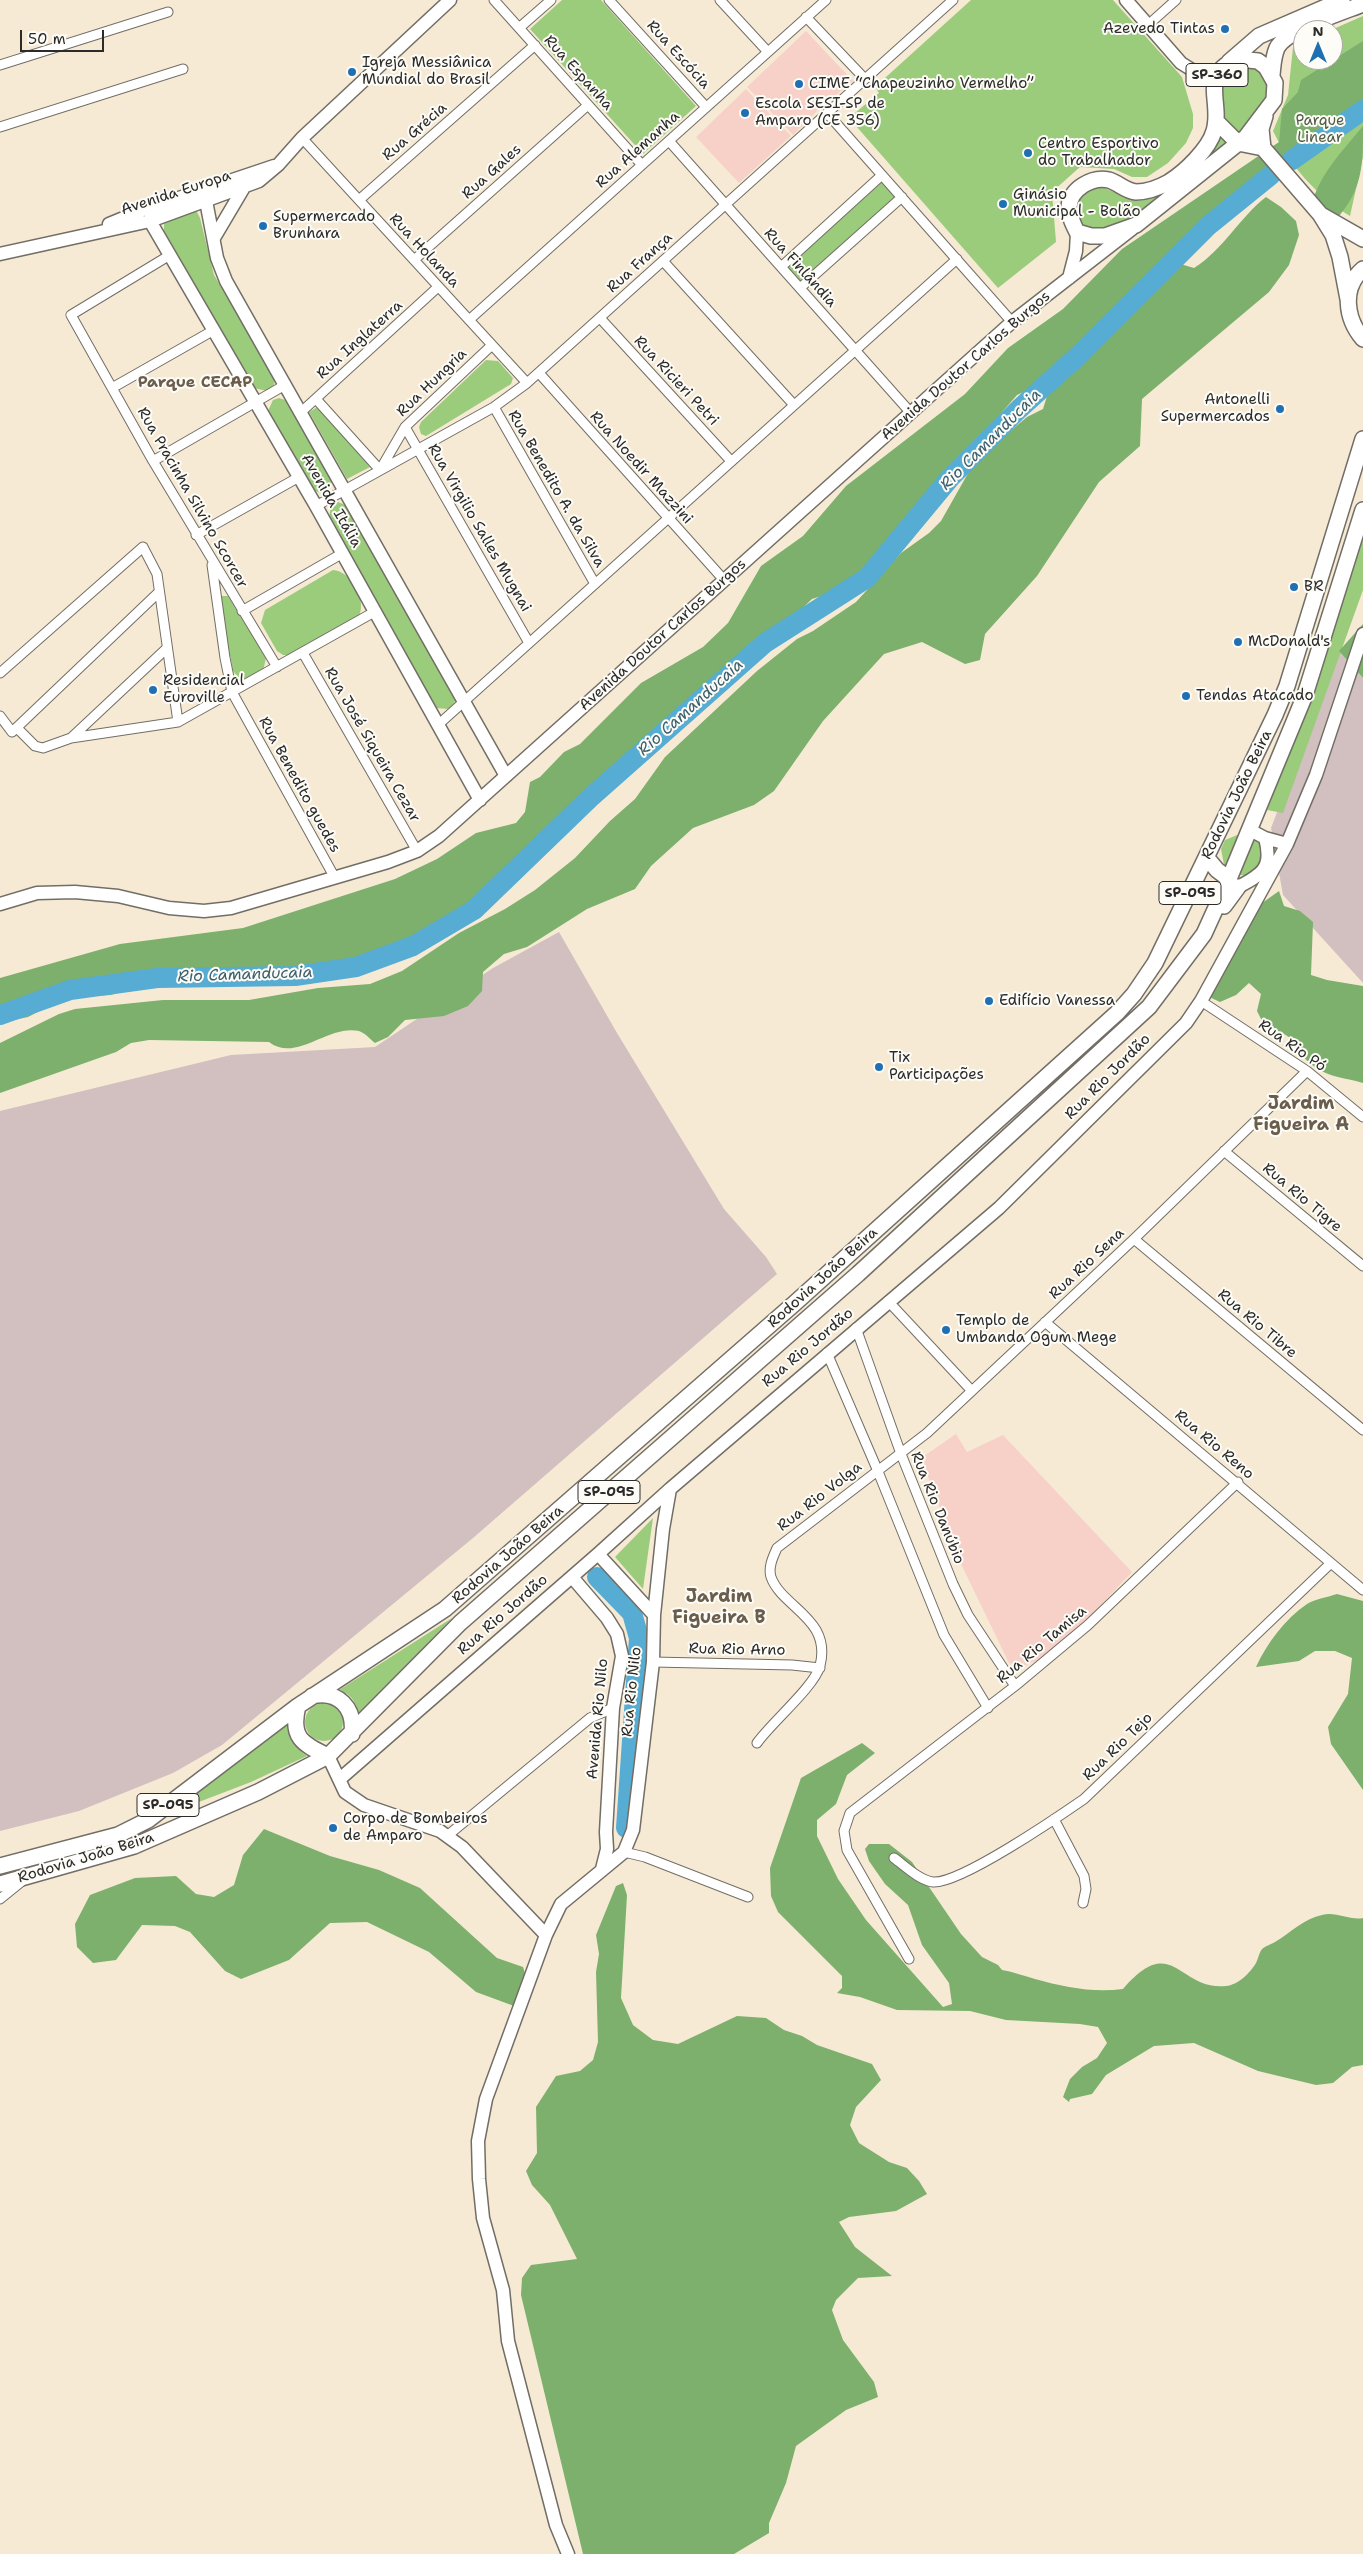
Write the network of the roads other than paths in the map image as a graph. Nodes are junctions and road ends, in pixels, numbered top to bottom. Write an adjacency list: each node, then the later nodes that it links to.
1 (450, 0): 29 (street, Avenida Europa)
2 (494, 0): 15 (street, Rua Espanha)
3 (551, 0): 15 (street)
4 (608, 0): 24 (street, Rua Escócia)
5 (720, 0): 17 (street)
6 (826, 0): 13 (street, Rua Alemanha)
7 (953, 0): 22 (street, Rua França)
8 (1126, 0): 14 (street)
9 (1176, 0): 14 (street)
10 (1342, 0): 19 (main road, SP-360)
11 (1363, 4): 21 (main road)
12 (168, 12): 18 (street)
13 (806, 17): 17 (street, Rua Alemanha); 22 (street)
14 (1148, 25): 19 (street)
15 (519, 28): 16 (street, Rua Espanha)
16 (535, 46): 23 (street, Rua Espanha); 39 (street, Rua Grécia)
17 (768, 52): 24 (street, Rua Alemanha)
18 (0, 64)
19 (1224, 66): 21 (main road, SP-360); 27 (main road, SP-360)
20 (183, 69): 28 (street)
21 (1272, 75): 25 (main road)
22 (866, 79): 26 (street, Rua França)
23 (588, 105): 34 (street, Rua Espanha); 52 (street, Rua Gales)
24 (706, 107): 30 (street, Rua Alemanha)
25 (1270, 108): 31 (main road); 32 (main road)
26 (828, 113): 35 (street); 41 (street, Rua França)
27 (1216, 121): 31 (main road); 45 (main road)
28 (0, 127)
29 (302, 138): 33 (street, Avenida Europa); 39 (street, Rua Holanda)
30 (669, 141): 34 (street, Rua Alemanha); 41 (street, Rua Finlândia)
31 (1238, 143): 32 (main road); 44 (main road, Avenida Doutor Carlos Burgos)
32 (1265, 150): 42 (main road)
33 (278, 165): 36 (street, Avenida Europa); 37 (street, Avenida Europa)
34 (642, 165): 61 (street, Rua Alemanha)
35 (882, 175): 38 (street); 54 (street)
36 (243, 189): 37 (street, Avenida Europa); 47 (street)
37 (201, 197): 40 (street, Avenida Europa); 43 (street, Avenida Europa); 47 (street, Avenida Itália)
38 (902, 197): 51 (street); 58 (street)
39 (359, 200): 52 (street, Rua Holanda)
40 (170, 201): 43 (street); 46 (street, Avenida Europa)
41 (726, 205): 53 (street, Rua França); 54 (street, Rua Finlândia)
42 (1317, 210): 48 (main road); 59 (main road)
43 (150, 221): 46 (street, Avenida Europa); 50 (street, Avenida Itália)
44 (1136, 225): 45 (main road); 56 (street, Avenida Doutor Carlos Burgos)
45 (1077, 232): 56 (street)
46 (77, 238): 49 (street, Avenida Europa)
47 (214, 238): 69 (street, Avenida Itália)
48 (1363, 239)
49 (0, 254)
50 (170, 255): 63 (street, Avenida Itália); 70 (street, Rua Pracinha Silvino Scorcer)
51 (957, 259): 62 (street); 66 (street)
52 (414, 260): 57 (street, Rua Holanda)
53 (663, 261): 60 (street, Rua França); 73 (street)
54 (781, 267): 58 (street, Rua Finlândia)
55 (1363, 269): 59 (main road)
56 (1069, 278): 62 (street, Avenida Doutor Carlos Burgos)
57 (438, 287): 61 (street, Rua Holanda); 71 (street, Rua Inglaterra)
58 (800, 288): 66 (street, Rua Finlândia)
59 (1348, 299): 64 (main road)
60 (600, 318): 67 (street, Rua França); 81 (street, Rua Ricieri Petri)
61 (469, 320): 65 (street, Rua Holanda)
62 (1012, 322): 76 (street, Avenida Doutor Carlos Burgos)
63 (214, 330): 70 (street); 72 (street, Avenida Itália)
64 (1363, 338)
65 (492, 345): 68 (street, Rua Holanda); 77 (street, Rua Hungria)
66 (855, 350): 73 (street); 76 (street, Rua Finlândia)
67 (539, 373): 68 (street, Rua França); 87 (street, Rua Noedir Mazzini)
68 (527, 383): 74 (street, Rua França)
69 (285, 385): 72 (street); 75 (street, Avenida Itália)
70 (112, 388): 80 (street, Rua Pracinha Silvino Scorcer)
71 (316, 399): 75 (street, Rua Inglaterra); 82 (street)
72 (256, 402): 80 (street); 83 (street, Avenida Itália)
73 (794, 405): 81 (street)
74 (494, 407): 79 (street, Rua França); 92 (street, Rua Benedito A. da Silva)
75 (300, 413): 84 (street, Avenida Itália)
76 (911, 413): 91 (street, Avenida Doutor Carlos Burgos)
77 (405, 427): 79 (street, Rua Virgilio Salles Mugnai); 82 (street, Rua Hungria)
78 (1363, 439): 111 (main road, Rodovia João Beira / SP-095)
79 (418, 449): 82 (street, Rua França); 97 (street, Rua Virgilio Salles Mugnai)
80 (153, 461): 88 (street, Rua Pracinha Silvino Scorcer)
81 (731, 461): 87 (street)
82 (380, 470): 84 (street, Rua França)
83 (299, 477): 85 (street, Avenida Itália); 88 (street)
84 (344, 490): 85 (street, Rua França); 103 (street, Avenida Itália)
85 (316, 506): 89 (street, Avenida Itália)
86 (1363, 510): 112 (main road, Rodovia João Beira / SP-095)
87 (668, 518): 91 (street, Rua Noedir Mazzini); 92 (street)
88 (196, 535): 90 (street, Rua Pracinha Silvino Scorcer)
89 (343, 553): 94 (street); 95 (street, Avenida Itália)
90 (211, 560): 94 (street, Rua Pracinha Silvino Scorcer); 102 (street, Rua Benedito guedes)
91 (724, 580): 109 (street, Avenida Doutor Carlos Burgos)
92 (595, 584): 97 (street)
93 (159, 592): 98 (street); 101 (street); 107 (street)
94 (242, 611): 100 (street, Rua Pracinha Silvino Scorcer)
95 (376, 612): 99 (street); 106 (street, Avenida Itália)
96 (1363, 634): 114 (street, Rua Rio Jordão)
97 (529, 643): 103 (street)
98 (167, 648): 105 (street); 108 (street)
99 (303, 653): 100 (street); 115 (street, Rua José Siqueira Cezar)
100 (277, 667): 102 (street)
101 (0, 673)
102 (232, 692): 105 (street); 117 (street, Rua Benedito guedes)
103 (464, 702): 106 (street); 109 (street, Avenida Itália)
104 (0, 716): 107 (street)
105 (178, 722): 108 (street)
106 (439, 724): 110 (street, Avenida Itália)
107 (17, 728): 108 (street)
108 (71, 738)
109 (506, 776): 110 (street, Avenida Doutor Carlos Burgos)
110 (480, 800): 115 (street, Avenida Doutor Carlos Burgos)
111 (1222, 826): 112 (main road); 116 (main road, Rodovia João Beira / SP-095)
112 (1250, 830): 113 (street); 118 (main road, Rodovia João Beira / SP-095)
113 (1265, 838): 114 (street); 118 (street)
114 (1287, 844): 120 (street, Rua Rio Jordão)
115 (417, 851): 117 (street, Avenida Doutor Carlos Burgos)
116 (1207, 858): 118 (main road); 145 (main road, Rodovia João Beira / SP-095)
117 (335, 878): 119 (street, Avenida Doutor Carlos Burgos)
118 (1233, 883): 120 (street); 149 (main road, Rodovia João Beira / SP-095)
119 (0, 904)
120 (1253, 905): 121 (street, Rua Rio Jordão)
121 (1201, 1001): 122 (street, Rua Rio Pó); 127 (street, Rua Rio Jordão)
122 (1307, 1071): 123 (street, Rua Rio Pó); 124 (street, Rua Rio Sena)
123 (1363, 1117)
124 (1224, 1152): 125 (street, Rua Rio Sena); 126 (street, Rua Rio Tigre)
125 (1134, 1239): 128 (street, Rua Rio Sena); 132 (street, Rua Rio Tibre)
126 (1363, 1266)
127 (888, 1301): 129 (street, Rua Rio Jordão); 131 (street)
128 (1045, 1322): 131 (street, Rua Rio Sena); 135 (street, Rua Rio Reno)
129 (856, 1328): 130 (street, Rua Rio Jordão); 133 (street, Rua Rio Danúbio)
130 (827, 1353): 134 (street); 136 (street, Rua Rio Jordão)
131 (972, 1391): 133 (street, Rua Rio Sena)
132 (1363, 1430)
133 (901, 1454): 134 (street, Rua Rio Sena); 144 (street, Rua Rio Danúbio)
134 (877, 1469): 143 (street, Rua Rio Volga); 148 (street)
135 (1238, 1482): 138 (street, Rua Rio Reno); 144 (street, Rua Rio Tamisa)
136 (670, 1489): 137 (street, Rua Rio Jordão); 141 (street, Rua Rio Nilo)
137 (598, 1554): 139 (street, Rua Rio Jordão); 141 (street)
138 (1331, 1564): 140 (street, Rua Rio Reno); 153 (street, Rua Rio Tejo)
139 (572, 1577): 147 (street, Avenida Rio Nilo); 152 (street, Rua Rio Jordão)
140 (1361, 1585)
141 (654, 1615): 142 (street, Rua Rio Nilo)
142 (653, 1662): 143 (street, Rua Rio Arno); 156 (street, Rua Rio Nilo)
143 (820, 1668): 150 (street)
144 (1015, 1686): 148 (street, Rua Rio Tamisa)
145 (312, 1696): 146 (main road, Rodovia João Beira / SP-095); 149 (main road)
146 (298, 1706): 151 (main road); 158 (main road, Rodovia João Beira / SP-095)
147 (613, 1708): 154 (street); 155 (street, Avenida Rio Nilo)
148 (988, 1708): 166 (street, Rua Rio Tamisa)
149 (352, 1734): 151 (main road, Rodovia João Beira / SP-095)
150 (757, 1742)
151 (328, 1756): 152 (street); 160 (main road, Rodovia João Beira / SP-095)
152 (340, 1778): 154 (street)
153 (1054, 1819): 157 (street, Rua Rio Tejo); 164 (street)
154 (447, 1836): 165 (street)
155 (607, 1849): 156 (street); 159 (street, Avenida Rio Nilo)
156 (624, 1852): 159 (street); 162 (street)
157 (894, 1858)
158 (0, 1866)
159 (602, 1868): 165 (street)
160 (28, 1876): 161 (main road, Rodovia João Beira / SP-095); 163 (street)
161 (0, 1884)
162 (748, 1898)
163 (0, 1899)
164 (1083, 1903)
165 (546, 1935): 167 (street)
166 (909, 1960)
167 (568, 2554)

